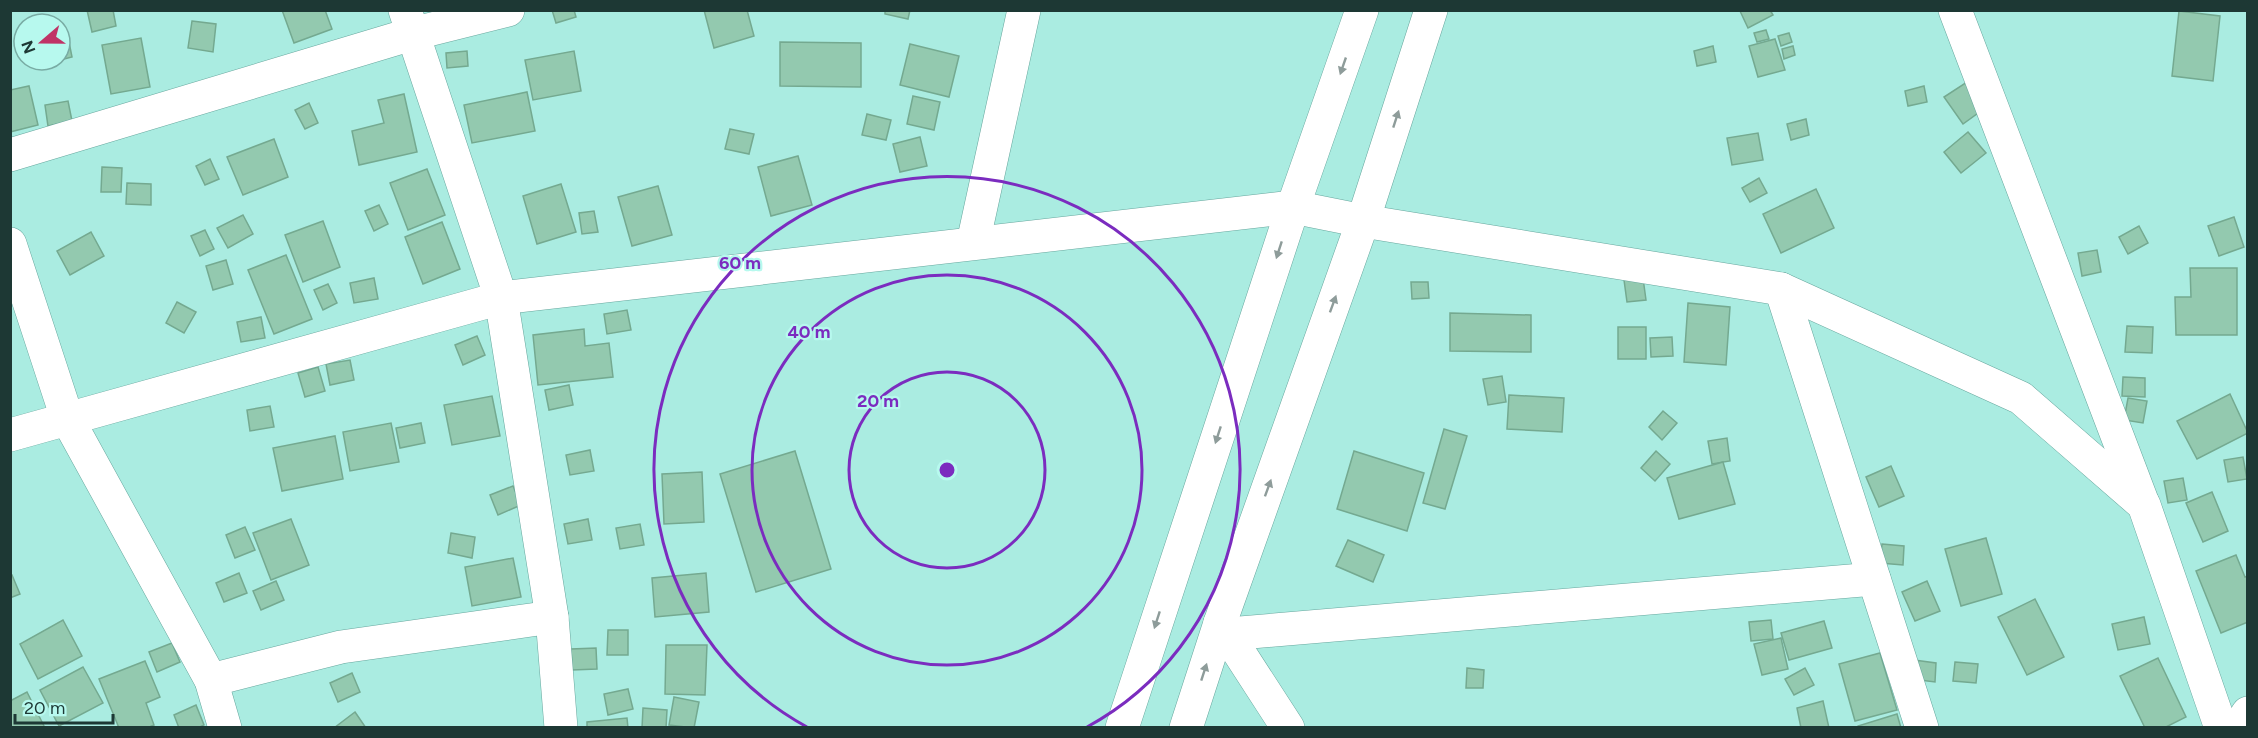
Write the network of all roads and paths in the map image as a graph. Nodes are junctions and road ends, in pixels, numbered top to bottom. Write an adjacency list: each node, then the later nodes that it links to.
1 (508, 10): 6 (street)
2 (1024, 10): 10 (street)
3 (1362, 10): 8 (street, one-way to 8)
4 (1431, 10): 9 (street, one-way to 4)
5 (1955, 10): 16 (street)
6 (409, 22): 7 (street); 13 (street)
7 (10, 155)
8 (1293, 207): 9 (street); 10 (street); 24 (street, one-way to 24)
9 (1363, 221): 12 (street); 19 (street, one-way to 9)
10 (973, 243): 13 (street)
11 (10, 244): 14 (street)
12 (1781, 289): 16 (street); 17 (street)
13 (501, 298): 14 (street); 18 (street)
14 (67, 418): 15 (street); 20 (street)
15 (10, 435)
16 (2144, 505): 28 (street)
17 (1874, 579): 19 (street); 27 (street)
18 (552, 617): 20 (street); 23 (street)
19 (1224, 629): 25 (street, one-way to 19); 26 (street)
20 (211, 680): 22 (street)
21 (2247, 713): 29 (street)
22 (225, 728)
23 (561, 728)
24 (1122, 728)
25 (1186, 728)
26 (1288, 728)
27 (1922, 728)
28 (2221, 728)
29 (2238, 728)

